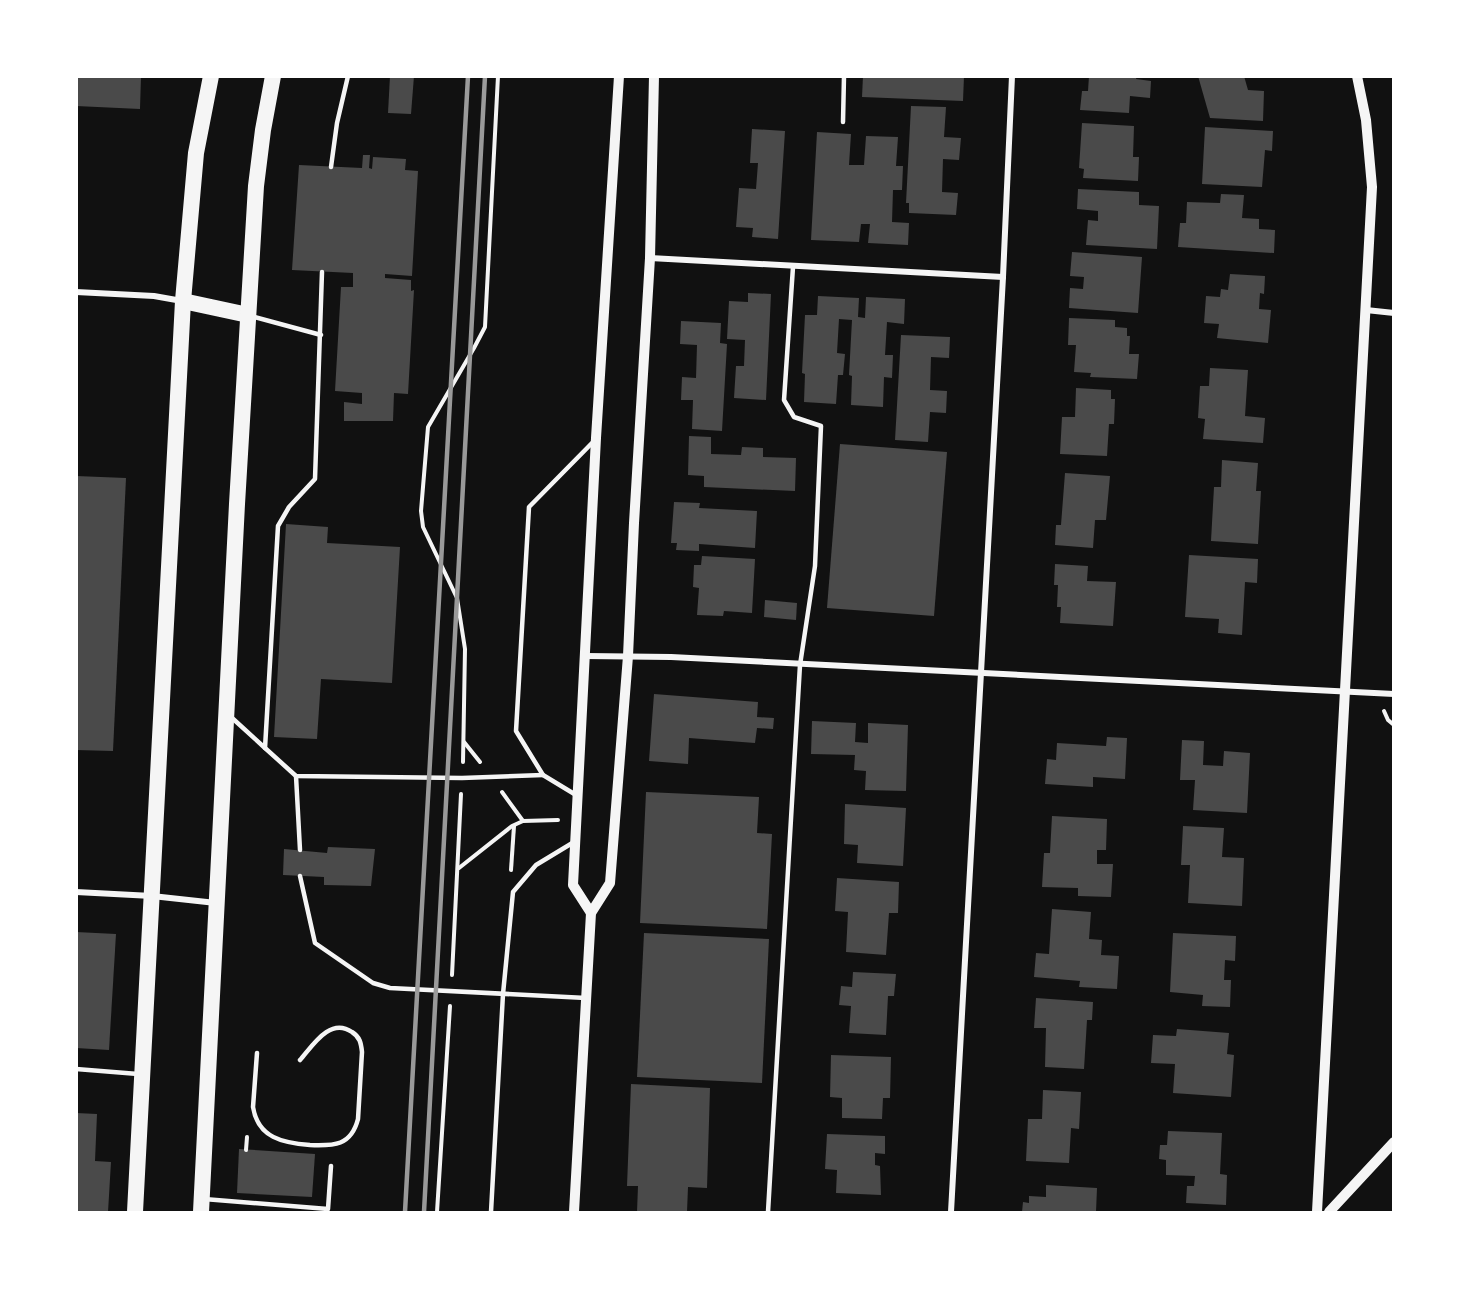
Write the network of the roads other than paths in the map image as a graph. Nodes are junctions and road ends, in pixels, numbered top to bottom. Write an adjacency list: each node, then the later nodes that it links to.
1 (211, 76): 16 (highway)
2 (273, 76): 19 (highway)
3 (348, 76): 10 (lane)
4 (619, 76): 21 (street)
5 (654, 76): 11 (street)
6 (844, 76): 9 (lane)
7 (1012, 76): 14 (street)
8 (1357, 76): 17 (street)
9 (843, 122)
10 (331, 166)
11 (650, 258): 12 (street); 23 (street)
12 (793, 267): 14 (street); 24 (lane)
13 (322, 272): 20 (lane)
14 (1003, 277): 25 (street)
15 (76, 292): 16 (street)
16 (183, 301): 19 (highway); 37 (highway)
17 (1366, 310): 18 (street); 26 (street)
18 (1394, 313)
19 (248, 315): 20 (lane); 28 (highway)
20 (321, 335): 29 (lane)
21 (596, 438): 22 (street); 30 (lane)
22 (586, 656): 23 (street); 32 (street)
23 (628, 656): 24 (street); 39 (street)
24 (800, 665): 25 (street); 52 (lane)
25 (980, 673): 26 (street); 53 (street)
26 (1345, 691): 27 (street); 54 (street)
27 (1394, 694)
28 (227, 713): 29 (lane); 38 (highway)
29 (265, 748): 31 (lane)
30 (543, 775): 31 (lane); 32 (lane)
31 (296, 776): 34 (lane)
32 (578, 797): 33 (street)
33 (576, 840): 39 (street); 40 (lane)
34 (300, 850)
35 (300, 876): 40 (lane)
36 (76, 892): 37 (street)
37 (152, 896): 38 (street); 45 (highway)
38 (218, 903): 48 (highway)
39 (591, 913): 41 (street)
40 (503, 994): 41 (lane); 50 (lane)
41 (586, 998): 51 (street)
42 (258, 1053): 43 (lane)
43 (300, 1060)
44 (76, 1069): 45 (lane)
45 (141, 1074): 49 (highway)
46 (1394, 1142): 55 (street)
47 (331, 1166): 48 (lane)
48 (201, 1206)
49 (135, 1212)
50 (491, 1212)
51 (574, 1212)
52 (768, 1212)
53 (951, 1212)
54 (1317, 1212)
55 (1329, 1212)

